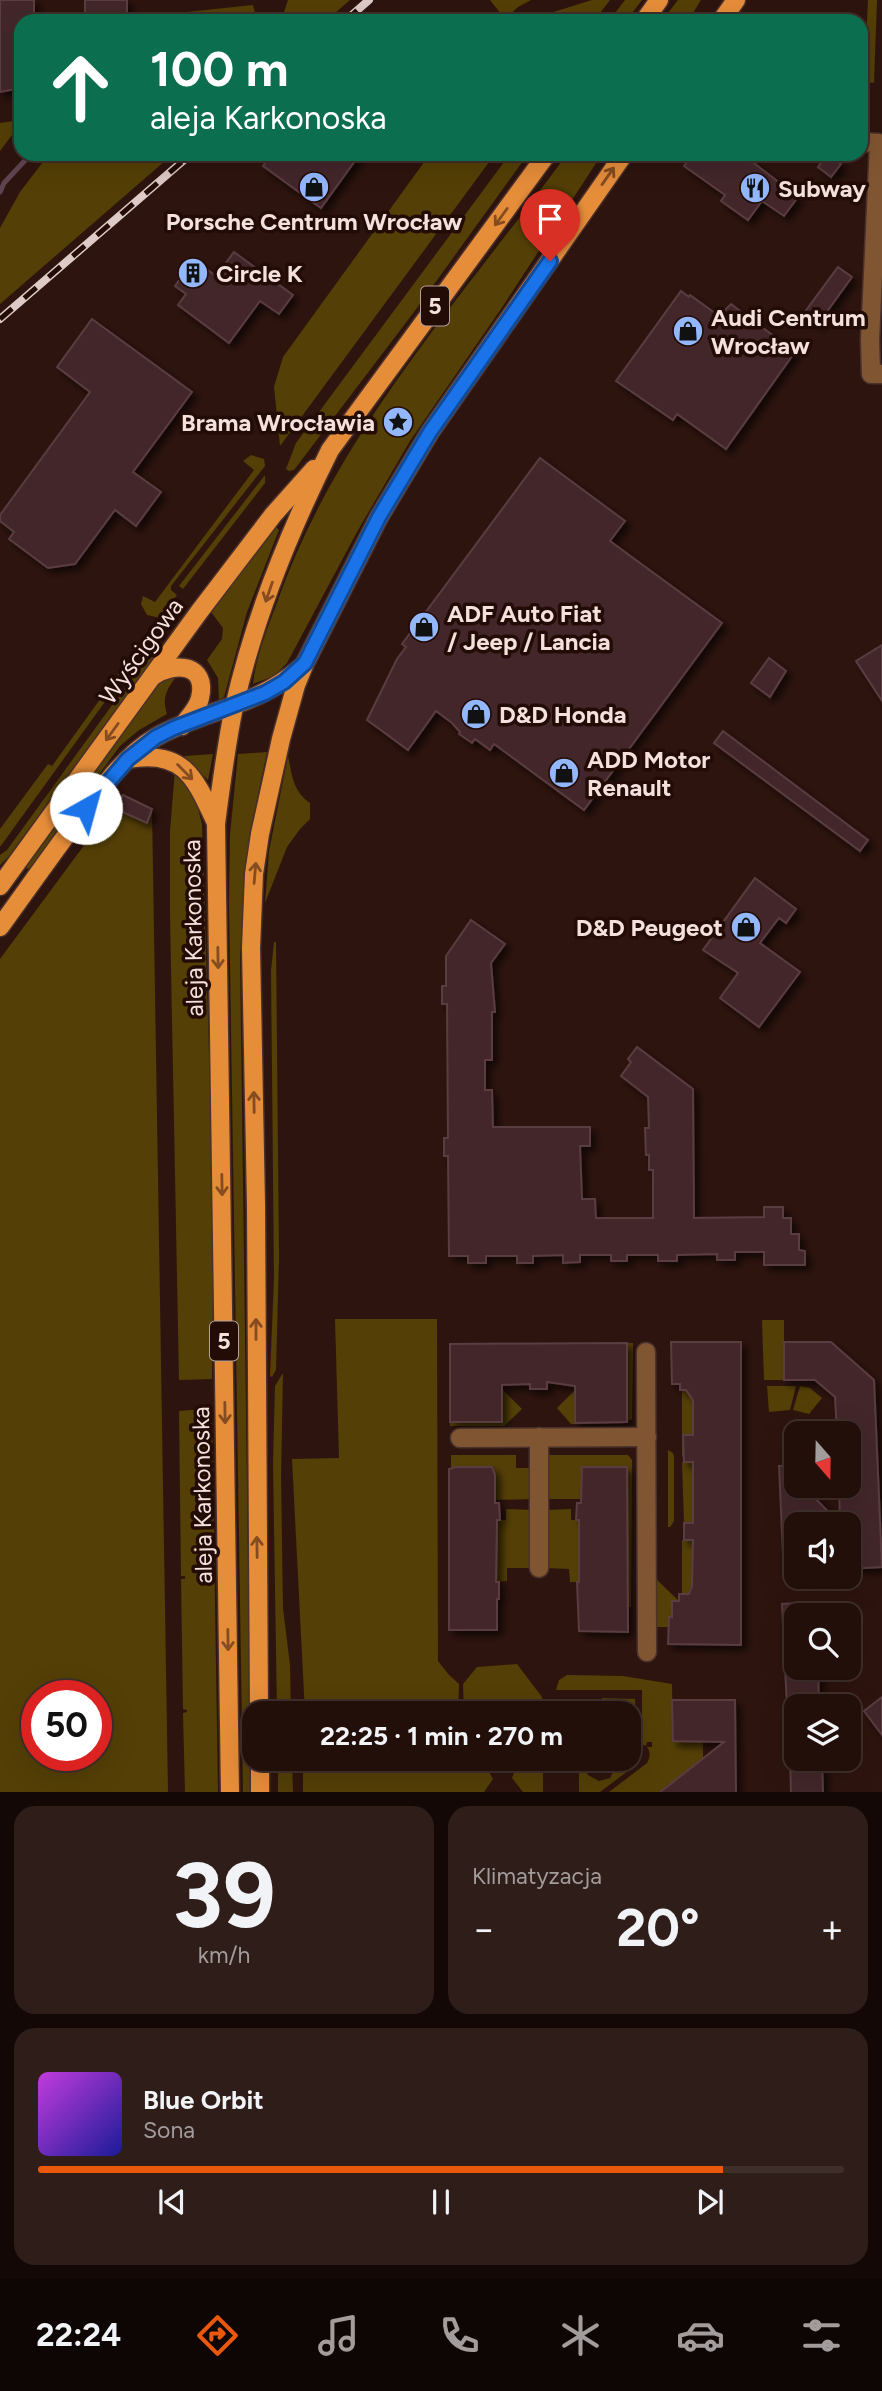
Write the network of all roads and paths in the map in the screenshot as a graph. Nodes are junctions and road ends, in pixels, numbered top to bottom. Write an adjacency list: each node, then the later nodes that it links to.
1 (868, 142): 4 (street)
2 (542, 161): 5 (main road, aleja Karkonoska / 5, one-way to 5)
3 (619, 161): 6 (main road, 5, one-way to 3)
4 (882, 374)
5 (330, 450): 7 (main road, Wyścigowa); 8 (main road, aleja Karkonoska / 5, one-way to 8)
6 (305, 663): 8 (main road); 20 (main road, 5, one-way to 6)
7 (152, 677): 9 (main road); 12 (main road, Wyścigowa, one-way to 12)
8 (234, 706): 9 (main road); 11 (main road, aleja Karkonoska / 5)
9 (182, 726): 10 (main road)
10 (128, 759): 11 (main road, one-way to 11); 13 (main road)
11 (216, 824): 22 (main road, aleja Karkonoska / 5, one-way to 22)
12 (0, 886)
13 (0, 927)
14 (646, 1352): 16 (street)
15 (539, 1437): 16 (street); 17 (street); 18 (street)
16 (647, 1437): 19 (street)
17 (460, 1438)
18 (540, 1569)
19 (647, 1652)
20 (259, 1701)
21 (260, 1771): 23 (main road)
22 (230, 1792)
23 (260, 1792)

